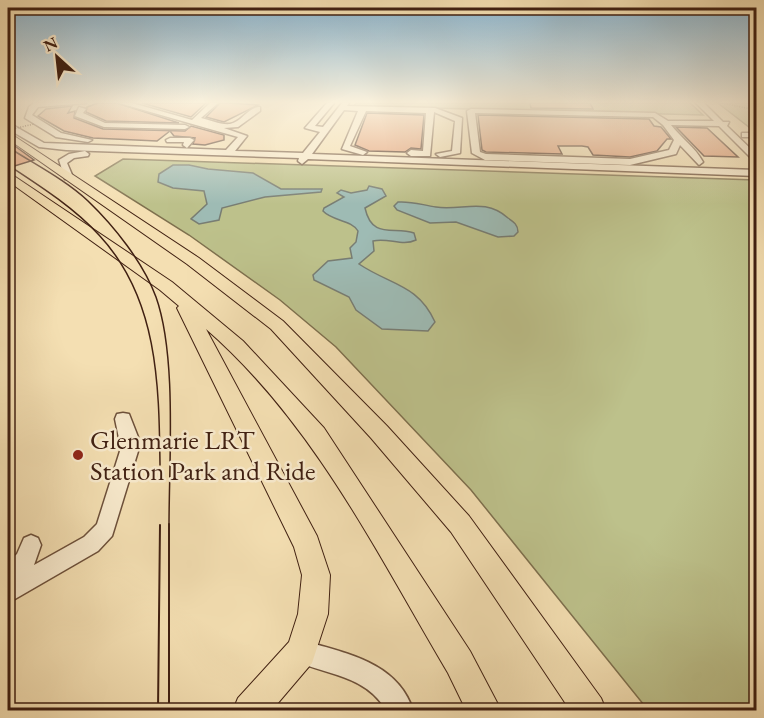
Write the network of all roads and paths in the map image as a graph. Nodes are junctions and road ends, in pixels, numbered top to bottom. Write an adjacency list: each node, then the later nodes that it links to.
1 (13, 137): 26 (main road)
2 (18, 137): 15 (main road)
3 (27, 137): 15 (street)
4 (68, 137): 17 (street)
5 (176, 137): 17 (street)
6 (242, 137): 16 (street)
7 (321, 137): 22 (street)
8 (350, 137): 19 (street)
9 (428, 137): 19 (street)
10 (457, 137): 19 (street)
11 (474, 137): 20 (street)
12 (675, 137): 14 (street)
13 (734, 137): 21 (street)
14 (678, 140): 20 (street); 23 (street)
15 (42, 145): 17 (street)
16 (234, 145): 17 (street); 18 (street)
17 (163, 148): 18 (street); 22 (street); 26 (street)
18 (228, 153): 22 (street)
19 (427, 154)
20 (658, 158): 23 (street)
21 (756, 158)
22 (304, 159): 25 (street); 27 (street)
23 (699, 162): 24 (street)
24 (742, 162)
25 (756, 172)
26 (68, 177): 38 (main road)
27 (756, 177)
28 (10, 178): 29 (main road)
29 (181, 299): 34 (main road); 37 (main road)
30 (123, 419): 33 (street)
31 (31, 545): 32 (street)
32 (8, 576)
33 (8, 592)
34 (301, 652): 35 (main road); 36 (street)
35 (250, 711)
36 (400, 711)
37 (484, 711)
38 (589, 711)

